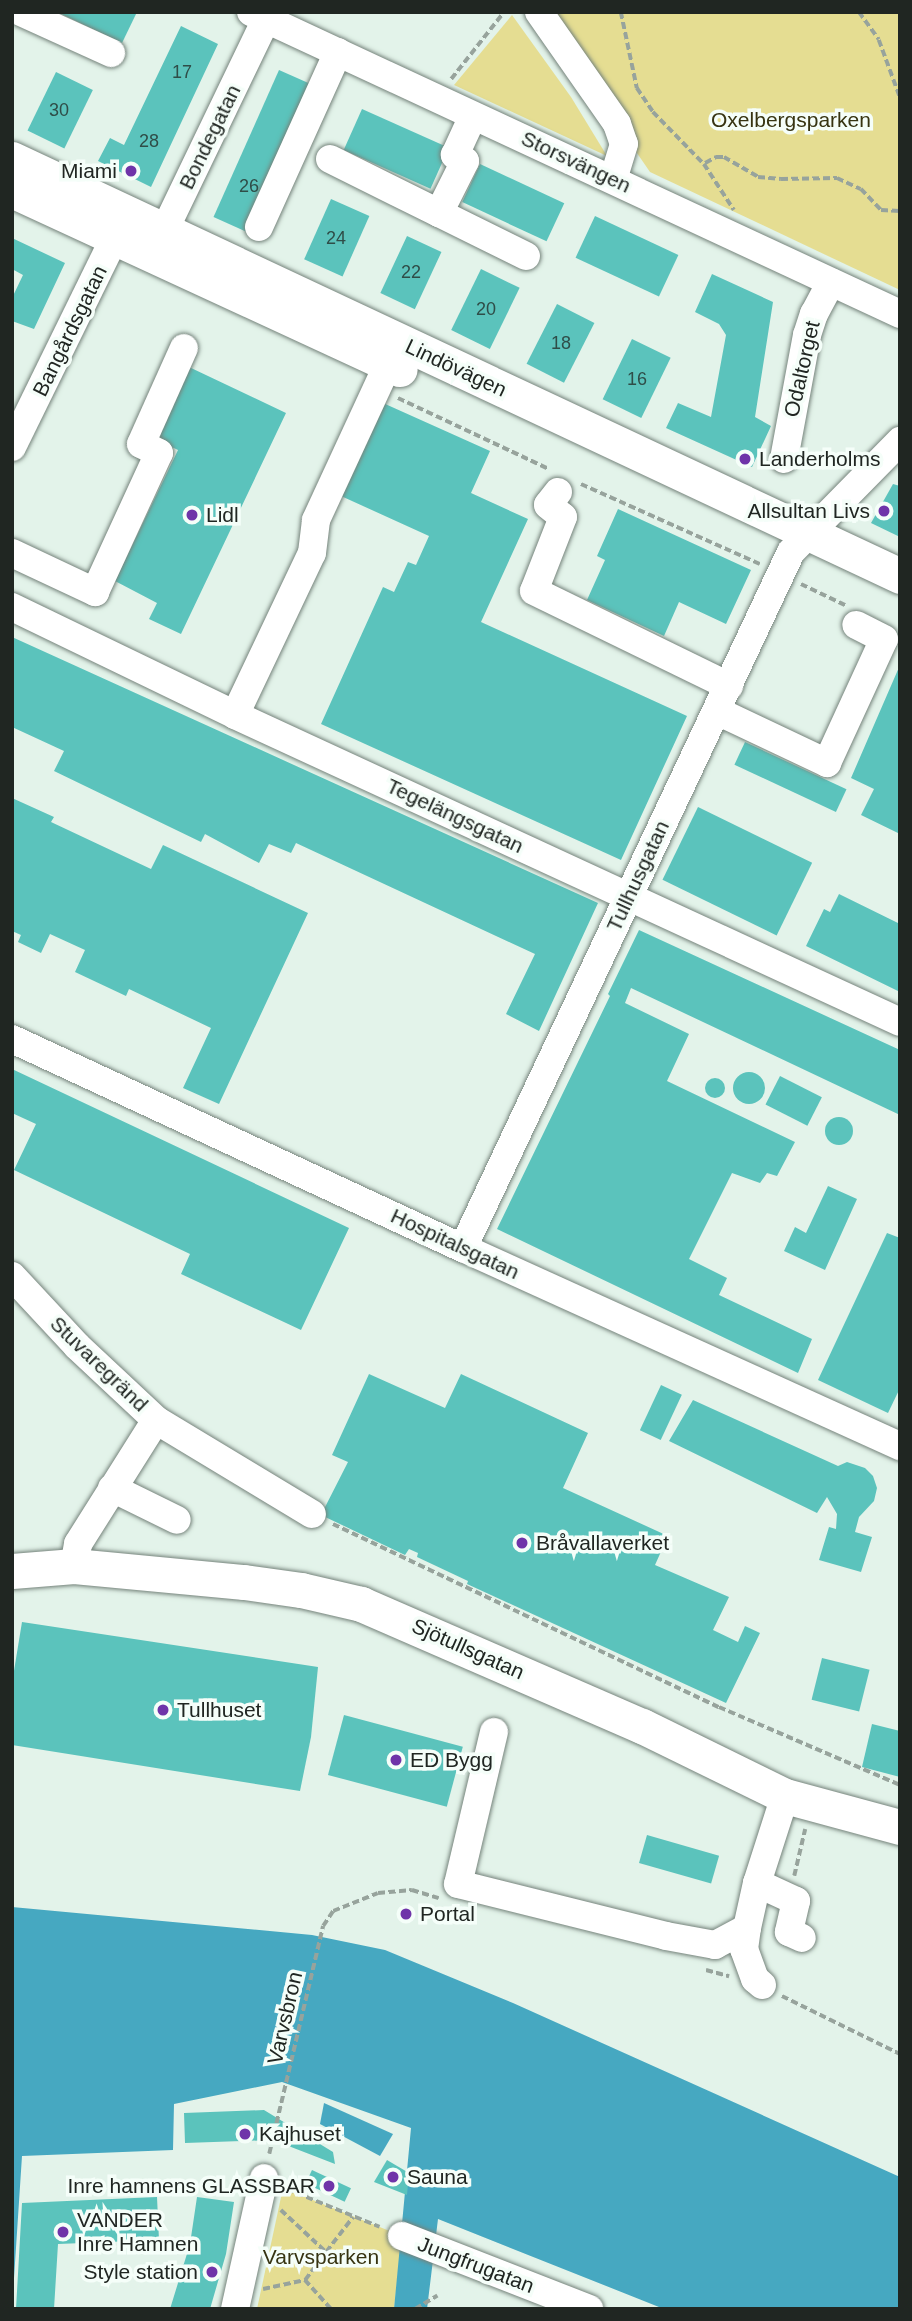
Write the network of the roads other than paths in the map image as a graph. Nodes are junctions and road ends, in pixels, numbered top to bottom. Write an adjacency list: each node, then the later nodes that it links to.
1 (21, 12): 5 (street)
2 (538, 12): 9 (street)
3 (259, 16): 4 (street, Storsvängen); 14 (street, Bondegatan)
4 (338, 52): 6 (street, Storsvängen); 13 (street)
5 (111, 53)
6 (473, 116): 9 (street, Storsvängen); 11 (street)
7 (12, 159): 12 (main road, Lindövägen)
8 (330, 159): 11 (street)
9 (613, 179): 16 (street, Storsvängen)
10 (12, 190): 12 (main road, Lindövägen)
11 (439, 213): 15 (street)
12 (121, 225): 14 (main road, Lindövägen); 21 (street, Bangårdsgatan)
13 (259, 228)
14 (158, 244): 19 (main road, Lindövägen)
15 (526, 256)
16 (831, 282): 17 (street, Storsvängen); 22 (street, Odaltorget)
17 (900, 314)
18 (184, 348): 25 (street)
19 (388, 364): 24 (main road, Lindövägen); 31 (street)
20 (900, 441): 24 (street, Tullhusgatan)
21 (12, 447)
22 (784, 459)
23 (564, 482): 30 (street)
24 (803, 544): 26 (main road, Lindövägen); 27 (main road, Lindövägen); 30 (street, Tullhusgatan)
25 (12, 553)
26 (900, 576)
27 (900, 600)
28 (12, 607): 31 (street, Tegelängsgatan)
29 (853, 616): 30 (street)
30 (723, 699): 32 (street, Tullhusgatan)
31 (235, 715): 32 (street, Tegelängsgatan)
32 (628, 894): 33 (street, Tegelängsgatan); 35 (street, Tullhusgatan)
33 (900, 1021)
34 (12, 1039): 35 (street, Hospitalsgatan)
35 (463, 1248): 38 (street, Hospitalsgatan)
36 (12, 1276): 37 (street, Stuvaregränd)
37 (156, 1420): 39 (street, Stuvaregränd); 40 (street)
38 (900, 1446)
39 (112, 1488): 41 (street); 42 (street, Stuvaregränd)
40 (312, 1514)
41 (177, 1520)
42 (74, 1566): 43 (main road, Sjötullsgatan); 45 (main road, Sjötullsgatan)
43 (12, 1571)
44 (494, 1731): 48 (street)
45 (785, 1796): 46 (main road, Sjötullsgatan); 47 (street)
46 (900, 1827)
47 (757, 1884): 48 (street); 49 (street)
48 (747, 1928): 50 (street)
49 (802, 1938)
50 (762, 1985)
51 (264, 2178): 53 (street)
52 (402, 2236): 54 (street, Jungfrugatan)
53 (237, 2302)
54 (589, 2309)

